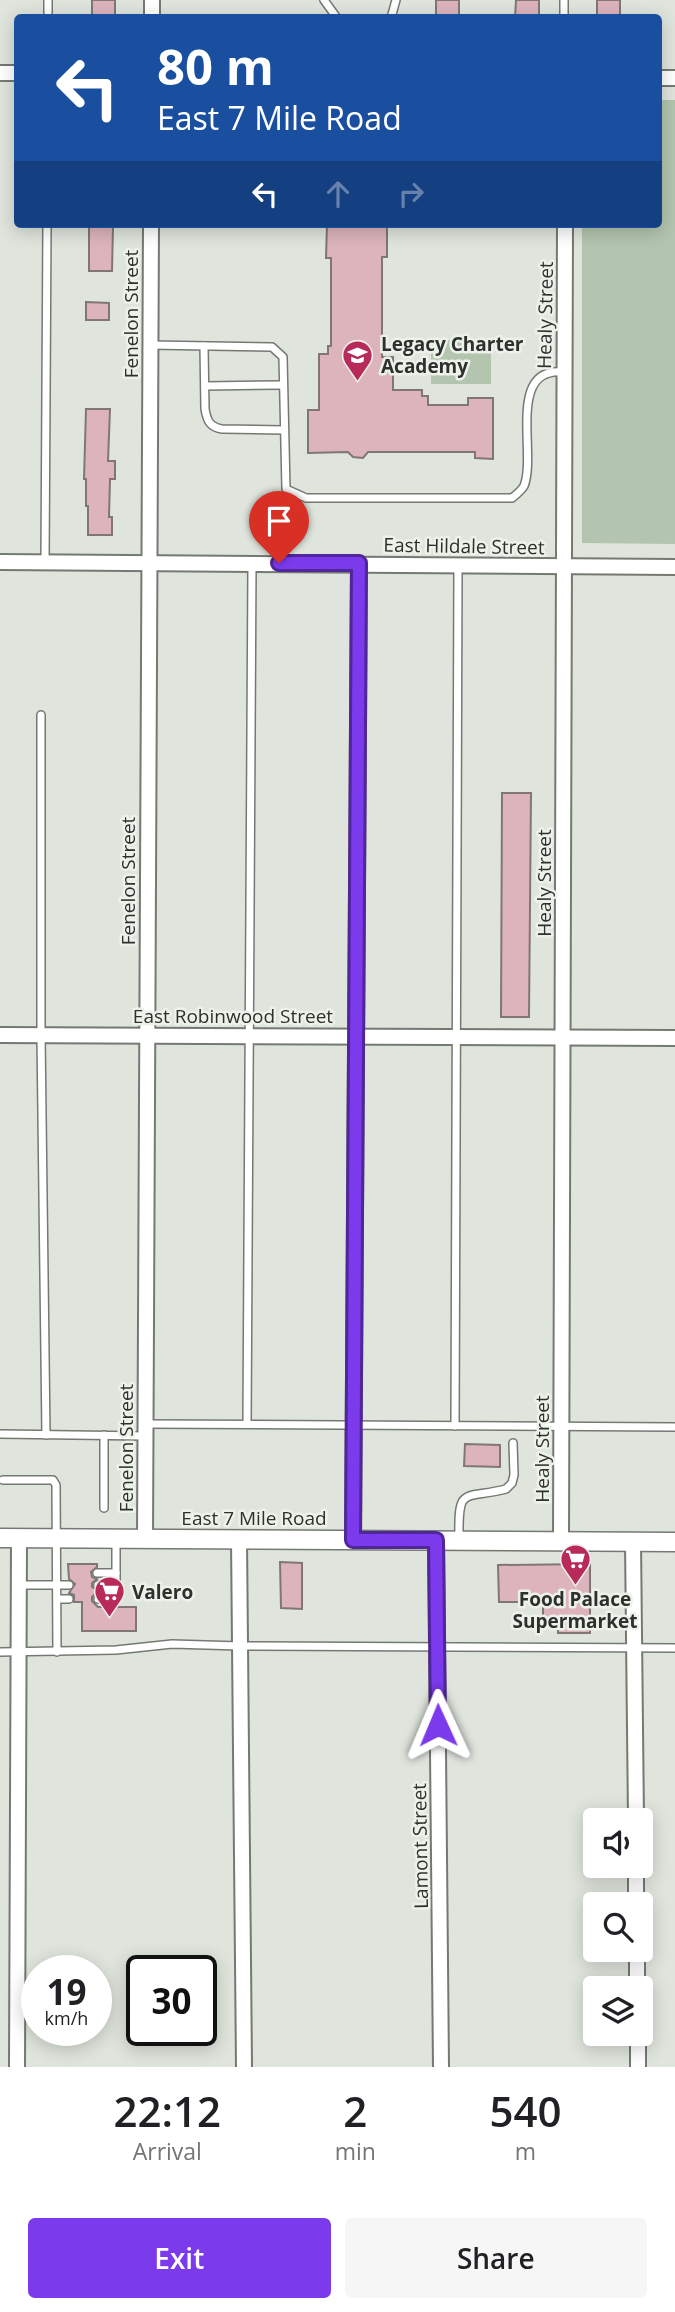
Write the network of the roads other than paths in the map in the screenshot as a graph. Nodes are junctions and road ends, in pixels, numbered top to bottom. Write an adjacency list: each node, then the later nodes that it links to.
1 (47, 228): 11 (lane)
2 (151, 228): 4 (street, Fenelon Street)
3 (565, 228): 6 (street, Healy Street)
4 (150, 345): 5 (lane); 12 (street, Fenelon Street)
5 (204, 346): 7 (lane); 8 (lane)
6 (563, 372): 9 (lane); 16 (street, Healy Street)
7 (283, 385): 8 (lane); 9 (lane)
8 (205, 386): 9 (lane)
9 (284, 430)
10 (0, 562): 11 (street, East Hildale Street)
11 (45, 562): 12 (street, East Hildale Street)
12 (149, 563): 13 (street, East Hildale Street); 21 (street, Fenelon Street)
13 (252, 563): 14 (street, East Hildale Street); 22 (lane)
14 (359, 563): 15 (street, East Hildale Street); 23 (street)
15 (458, 565): 16 (street, East Hildale Street); 24 (lane)
16 (562, 567): 17 (street, East Hildale Street); 25 (street, Healy Street)
17 (675, 567)
18 (41, 715): 20 (lane)
19 (0, 1035): 20 (street, East Robinwood Street)
20 (41, 1035): 21 (street, East Robinwood Street); 34 (lane)
21 (147, 1035): 22 (street, East Robinwood Street); 32 (street, Fenelon Street)
22 (249, 1036): 23 (street, East Robinwood Street); 27 (lane)
23 (355, 1036): 24 (street, East Robinwood Street); 28 (street)
24 (457, 1037): 25 (street, East Robinwood Street); 29 (lane)
25 (564, 1038): 26 (street, East Robinwood Street); 30 (street, Healy Street)
26 (675, 1038)
27 (247, 1424): 28 (lane); 32 (lane)
28 (353, 1425): 29 (lane); 45 (street)
29 (455, 1426): 30 (lane)
30 (562, 1427): 31 (lane); 48 (street, Healy Street)
31 (675, 1427)
32 (145, 1430): 35 (lane); 43 (street, Fenelon Street)
33 (0, 1434): 34 (lane)
34 (46, 1435): 35 (lane)
35 (104, 1435): 38 (lane)
36 (513, 1443): 47 (lane)
37 (3, 1480): 41 (lane)
38 (104, 1508)
39 (0, 1538): 40 (street, East 7 Mile Road)
40 (19, 1538): 41 (street, East 7 Mile Road); 55 (street)
41 (57, 1538): 42 (street, East 7 Mile Road); 51 (lane)
42 (117, 1539): 43 (street, East 7 Mile Road); 54 (lane)
43 (145, 1539): 44 (street, East 7 Mile Road)
44 (239, 1539): 45 (street, East 7 Mile Road); 63 (street)
45 (353, 1540): 46 (street, East 7 Mile Road)
46 (436, 1540): 47 (street, East 7 Mile Road); 64 (street, Lamont Street)
47 (459, 1541): 48 (street, East 7 Mile Road)
48 (561, 1541): 49 (street, East 7 Mile Road)
49 (633, 1541): 50 (street, East 7 Mile Road); 65 (street)
50 (675, 1542)
51 (57, 1573): 52 (lane); 56 (lane)
52 (69, 1573)
53 (97, 1573): 54 (lane)
54 (117, 1573): 59 (lane)
55 (19, 1585): 56 (lane); 68 (street)
56 (57, 1585): 57 (lane); 60 (lane)
57 (69, 1585)
58 (98, 1585): 59 (lane)
59 (116, 1585): 62 (lane)
60 (57, 1599): 61 (lane); 69 (lane)
61 (69, 1599)
62 (98, 1600)
63 (240, 1646): 64 (lane); 69 (lane); 73 (street)
64 (437, 1647): 65 (lane); 74 (street, Lamont Street)
65 (634, 1647): 66 (lane); 70 (street)
66 (675, 1648)
67 (0, 1652): 68 (lane)
68 (19, 1652): 69 (lane); 72 (street)
69 (57, 1652)
70 (636, 1808)
71 (638, 2046): 75 (street)
72 (17, 2067)
73 (244, 2067)
74 (441, 2067)
75 (638, 2067)

